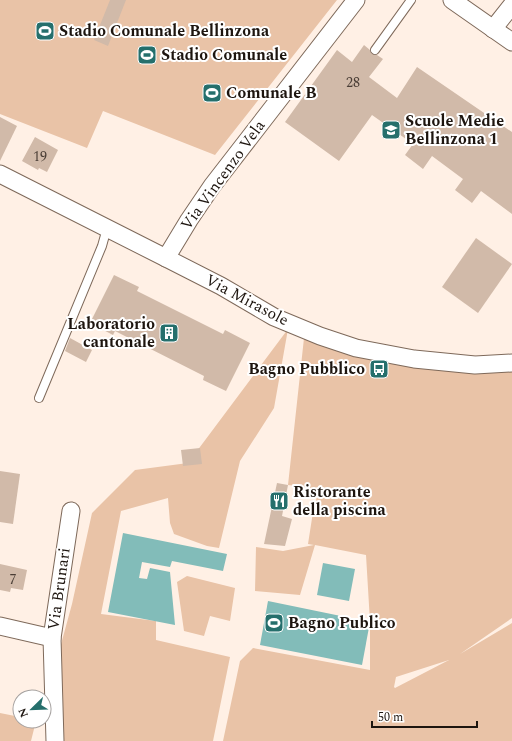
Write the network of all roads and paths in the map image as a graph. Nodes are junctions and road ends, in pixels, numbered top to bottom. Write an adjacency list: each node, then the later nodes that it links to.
1 (356, 0): 10 (street, Via Vincenzo Vela)
2 (411, 0): 7 (lane)
3 (452, 0): 5 (street)
4 (512, 5): 5 (street)
5 (494, 29): 6 (street)
6 (512, 42)
7 (375, 50)
8 (0, 174): 9 (street, Via Mirasole)
9 (107, 228): 10 (street, Via Mirasole); 12 (lane)
10 (166, 258): 11 (street, Via Mirasole)
11 (512, 363)
12 (39, 398)
13 (71, 511): 15 (street, Via Brunari)
14 (0, 626): 15 (street, Via Brunari)
15 (52, 638): 16 (street)
16 (55, 741)

